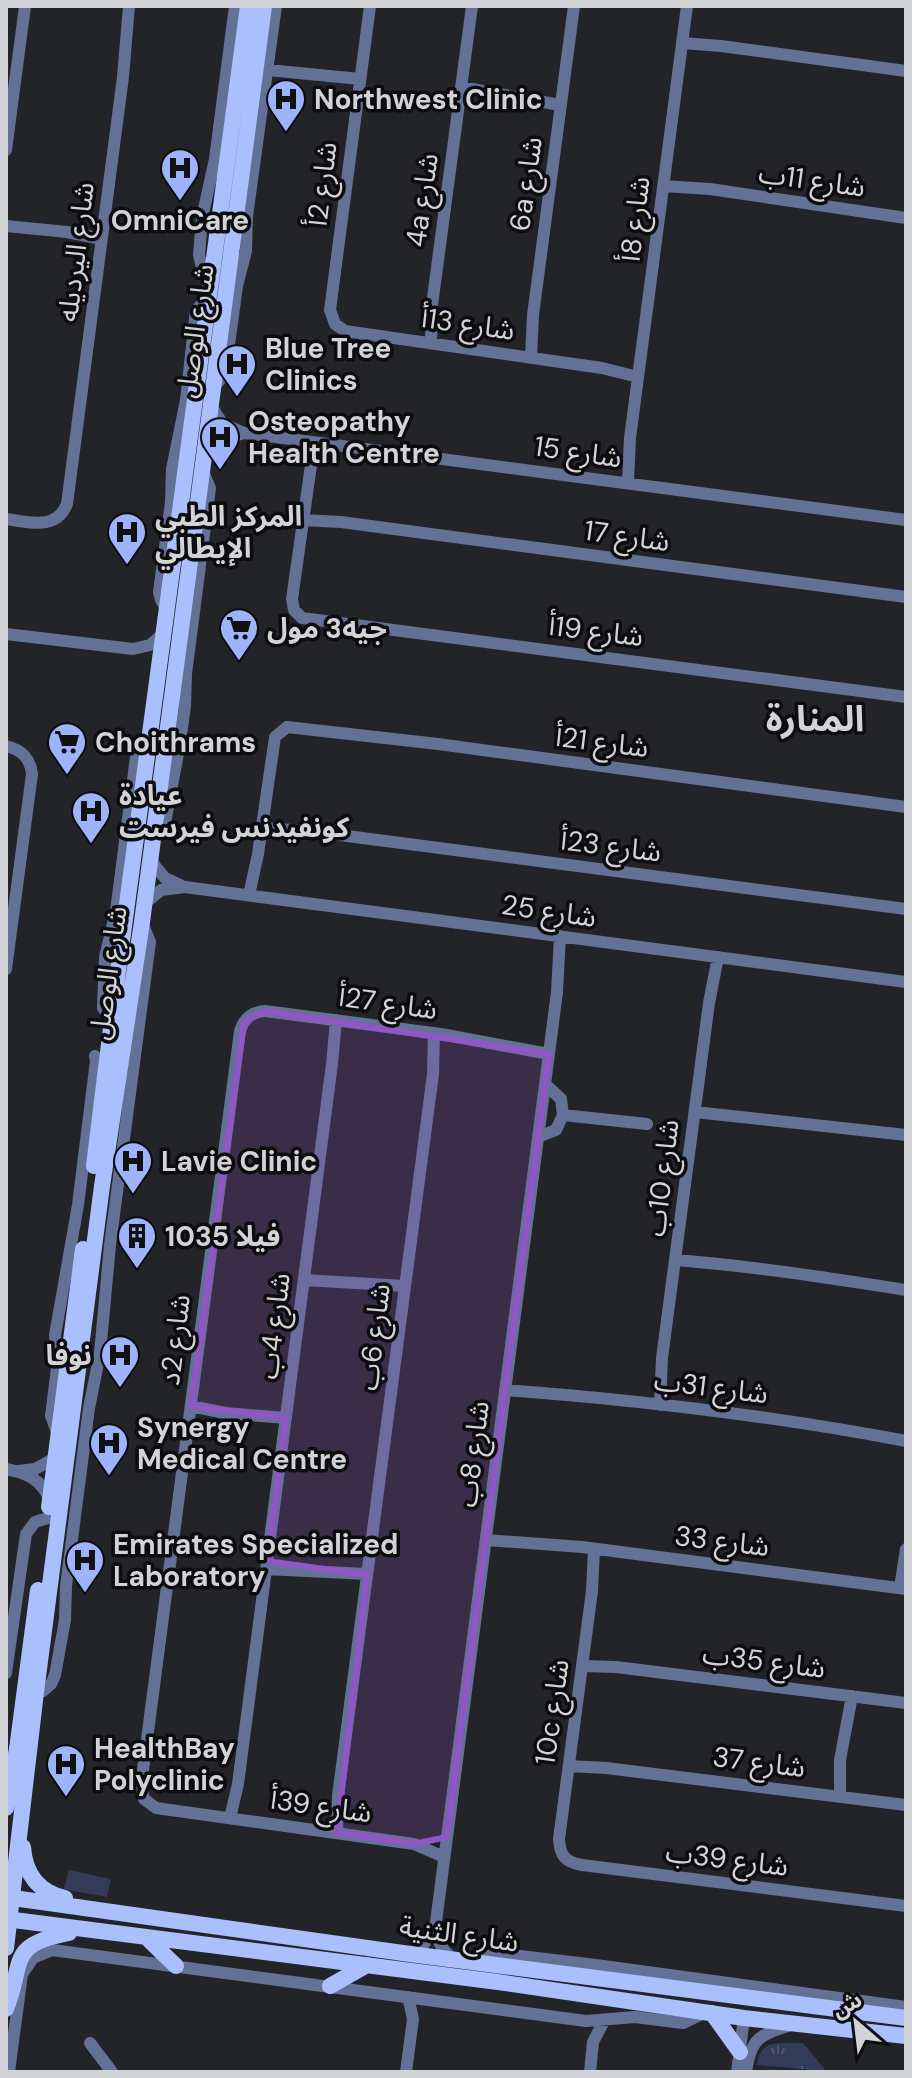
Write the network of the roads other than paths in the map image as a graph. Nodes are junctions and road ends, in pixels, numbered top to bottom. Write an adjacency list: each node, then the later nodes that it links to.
1 (25, 6): 17 (street)
2 (129, 6): 21 (street, شارع اليرديله)
3 (235, 6): 22 (street)
4 (248, 6): 22 (main road, شارع الوصل)
5 (264, 6): 27 (main road, شارع الوصل)
6 (276, 6): 12 (street)
7 (370, 6): 14 (street, شارع 2أ)
8 (472, 6): 15 (street, 4a شارع)
9 (574, 6): 16 (street, 6a شارع)
10 (687, 6): 11 (street, شارع 8أ)
11 (682, 40): 13 (street); 18 (street, شارع 8أ)
12 (268, 70): 14 (street); 27 (street)
13 (906, 71)
14 (360, 79): 23 (street, شارع 2أ)
15 (461, 90): 16 (street); 24 (street, 4a شارع)
16 (561, 102): 25 (street, 6a شارع)
17 (6, 150)
18 (664, 182): 19 (street, شارع 11ب); 26 (street, شارع 8أ)
19 (906, 218)
20 (6, 223): 21 (street)
21 (102, 235): 33 (street, شارع اليرديله)
22 (213, 274): 36 (main road, شارع الوصل)
23 (332, 321): 24 (street, شارع 13أ)
24 (427, 342): 25 (street, شارع 13أ)
25 (528, 356): 26 (street, شارع 13أ)
26 (639, 373): 31 (street, شارع 8أ)
27 (211, 397): 28 (street, شارع 15); 30 (main road, شارع الوصل)
28 (244, 433): 29 (street, شارع 15); 30 (street)
29 (311, 443): 31 (street, شارع 15); 32 (street)
30 (203, 461): 44 (main road, شارع الوصل)
31 (624, 482): 34 (street, شارع 15)
32 (303, 512): 35 (street, شارع 17); 40 (street, شارع 19أ)
33 (6, 519)
34 (906, 520)
35 (906, 597)
36 (165, 632): 38 (street); 39 (main road, شارع الوصل)
37 (6, 634): 38 (street)
38 (124, 649): 39 (street)
39 (159, 679): 59 (main road, شارع الوصل)
40 (906, 697)
41 (6, 746): 51 (street)
42 (906, 807): 43 (street, شارع 21أ)
43 (262, 825): 46 (street); 48 (street, شارع 23أ)
44 (150, 860): 45 (street, شارع 25); 47 (main road, شارع الوصل)
45 (185, 887): 46 (street, شارع 25); 47 (street, شارع 25)
46 (254, 896): 49 (street, شارع 25)
47 (145, 903): 89 (main road, شارع الوصل)
48 (906, 909)
49 (564, 937): 50 (street, شارع 25); 56 (street, شارع 8ب)
50 (714, 956): 52 (street, شارع 25); 60 (street, شارع 10ب)
51 (6, 969)
52 (906, 982)
53 (265, 1011): 54 (street, شارع 27أ); 73 (street, شارع 2د)
54 (339, 1021): 55 (street, شارع 27أ); 66 (street, شارع 4ب)
55 (438, 1034): 56 (street, شارع 27أ); 69 (street, شارع 6ب)
56 (549, 1050): 58 (street, شارع 8ب)
57 (95, 1056): 59 (street)
58 (545, 1084): 61 (street); 64 (street, شارع 8ب)
59 (99, 1087): 78 (main road, شارع الوصل)
60 (695, 1108): 63 (street); 65 (street, شارع 10ب)
61 (563, 1115): 62 (street); 64 (street)
62 (647, 1124)
63 (906, 1135)
64 (538, 1137): 71 (street, شارع 8ب)
65 (676, 1257): 68 (street); 72 (street, شارع 10ب)
66 (304, 1277): 69 (street); 74 (street, شارع 4ب)
67 (906, 1282): 68 (street)
68 (871, 1283): 70 (street)
69 (404, 1290): 85 (street, شارع 6ب)
70 (906, 1290)
71 (506, 1386): 72 (street, شارع 31ب); 81 (street, شارع 8ب)
72 (656, 1404): 75 (street, شارع 31ب)
73 (191, 1409): 74 (street); 94 (street, شارع 2د)
74 (285, 1421): 84 (street, شارع 4ب)
75 (869, 1433): 76 (street, شارع 31ب); 77 (street, شارع 31ب)
76 (906, 1434)
77 (906, 1441)
78 (55, 1458): 79 (street); 80 (main road, شارع الوصل)
79 (12, 1470): 80 (street)
80 (49, 1509): 88 (street); 89 (main road, شارع الوصل)
81 (486, 1536): 83 (street, شارع 33); 101 (street, شارع 8ب)
82 (906, 1549): 86 (street)
83 (597, 1550): 86 (street, شارع 33); 87 (street, 10c شارع)
84 (266, 1565): 85 (street); 98 (street, شارع 4ب)
85 (367, 1577): 100 (street, شارع 6ب)
86 (903, 1589)
87 (583, 1662): 90 (street, شارع 35ب); 93 (street, 10c شارع)
88 (6, 1672): 89 (street)
89 (31, 1688): 92 (main road, شارع الوصل); 99 (main road, شارع الوصل)
90 (849, 1695): 91 (street, شارع 35ب); 95 (street)
91 (906, 1703)
92 (17, 1749): 96 (main road, شارع الوصل); 105 (main road)
93 (569, 1763): 95 (street, شارع 37); 102 (street, 10c شارع)
94 (141, 1785): 98 (street, شارع 39أ)
95 (836, 1796): 97 (street, شارع 37)
96 (6, 1805)
97 (906, 1805)
98 (234, 1818): 100 (street, شارع 39أ)
99 (22, 1821): 105 (main road, شارع الوصل); 107 (main road)
100 (334, 1832): 103 (street, شارع 39أ)
101 (447, 1837): 103 (street, شارع 39أ); 104 (street, شارع 8ب)
102 (559, 1839): 106 (street, شارع 39ب)
103 (414, 1844): 104 (street, شارع 39أ)
104 (444, 1857): 108 (street, شارع 8ب)
105 (8, 1905): 107 (main road, شارع الثنية); 109 (main road); 110 (main road, شارع الثنية); 112 (main road, شارع الوصل)
106 (906, 1906)
107 (96, 1909): 109 (main road, شارع الثنية)
108 (436, 1922): 113 (street); 114 (street)
109 (184, 1923): 113 (main road, شارع الثنية)
110 (83, 1930): 111 (main road, شارع الثنية); 124 (main road)
111 (148, 1939): 116 (main road, شارع الثنية); 117 (main road)
112 (6, 1948)
113 (410, 1954): 114 (main road, شارع الثنية)
114 (455, 1960): 115 (main road, شارع الثنية)
115 (475, 1962): 118 (main road, شارع الثنية); 123 (street)
116 (367, 1965): 119 (main road, شارع الثنية); 120 (main road)
117 (176, 1966): 120 (street); 137 (street)
118 (543, 1971): 119 (main road); 125 (main road, شارع الثنية)
119 (498, 1982): 126 (main road, شارع الثنية)
120 (330, 1986): 121 (street)
121 (408, 1997): 122 (street); 129 (street)
122 (426, 2000): 129 (street); 130 (street)
123 (906, 2007)
124 (6, 2009)
125 (852, 2011): 127 (main road); 128 (main road, شارع الثنية)
126 (709, 2013): 127 (main road, شارع الثنية); 131 (street); 136 (main road)
127 (744, 2018): 132 (main road, شارع الثنية); 136 (street)
128 (906, 2018)
129 (413, 2019): 139 (street)
130 (586, 2021): 131 (street); 134 (street)
131 (604, 2021): 134 (street)
132 (801, 2022): 133 (main road, شارع الثنية); 142 (street)
133 (906, 2036)
134 (593, 2042): 140 (street)
135 (90, 2043): 138 (street)
136 (740, 2052): 141 (street)
137 (9, 2072)
138 (112, 2072)
139 (406, 2072)
140 (590, 2072)
141 (737, 2072)
142 (746, 2072)

